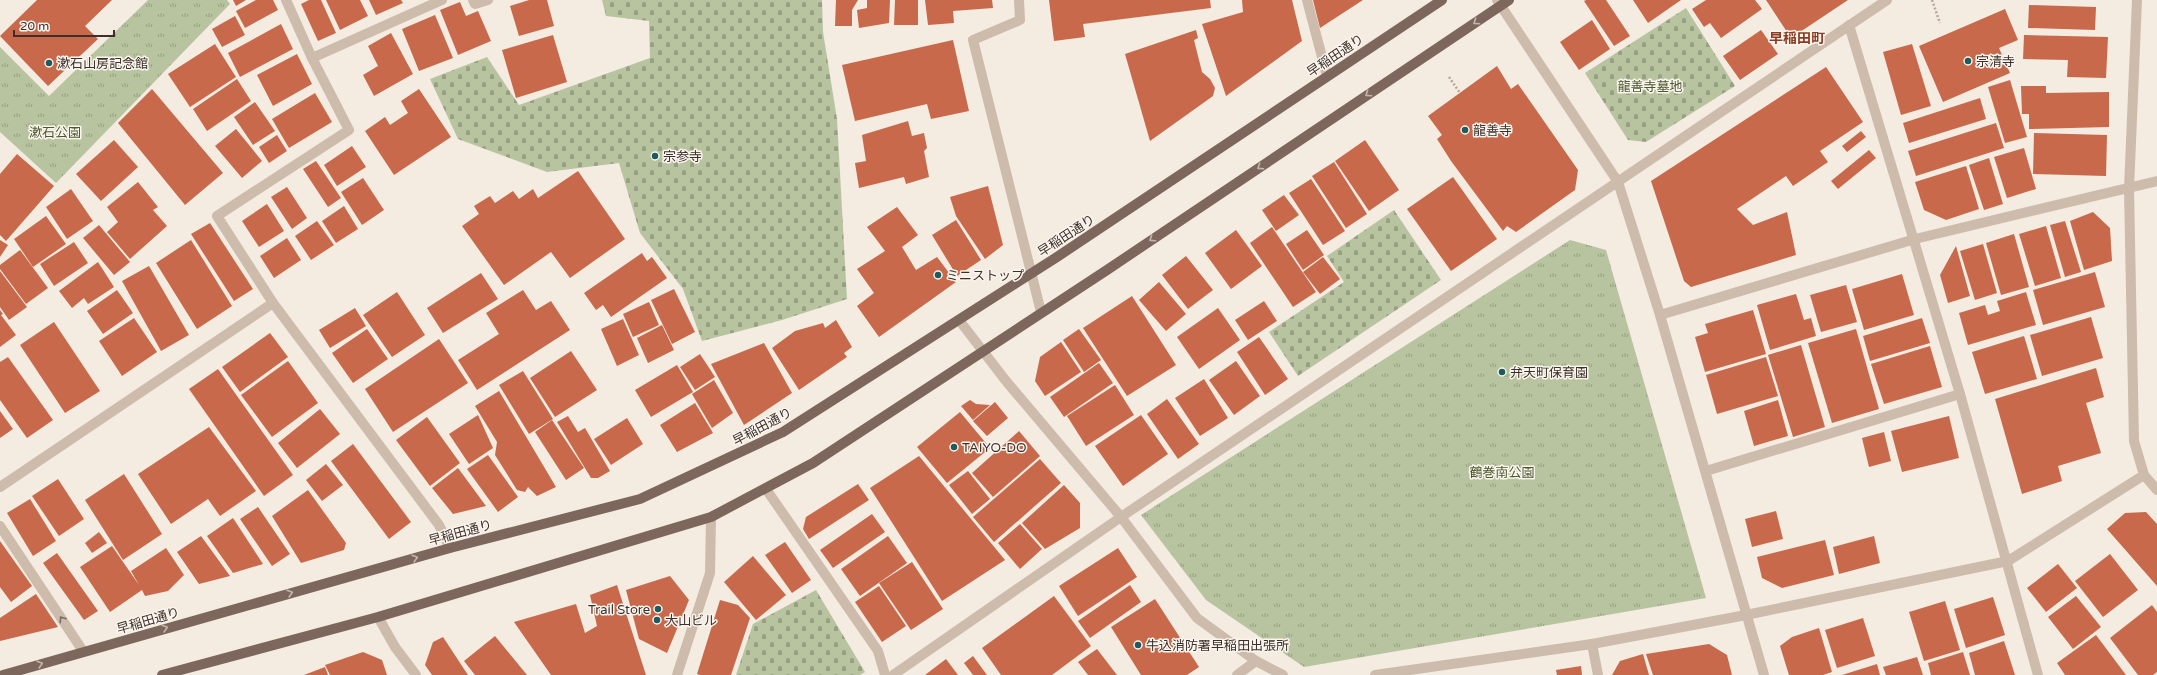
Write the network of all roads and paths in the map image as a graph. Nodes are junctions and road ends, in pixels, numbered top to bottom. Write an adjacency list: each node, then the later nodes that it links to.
1 (286, 0): 14 (street)
2 (442, 0): 14 (street)
3 (473, 0): 4 (street)
4 (488, 0)
5 (1019, 0): 22 (street)
6 (1306, 0): 15 (street)
7 (1442, 0): 15 (main road, 早稲田通り)
8 (1887, 0): 13 (street)
9 (1932, 0): 12 (path)
10 (2137, 0): 20 (street)
11 (1502, 2): 19 (street); 24 (main road, one-way to 24)
12 (1940, 23)
13 (1849, 25): 19 (street); 21 (street)
14 (312, 58): 23 (street)
15 (1327, 76): 22 (main road, 早稲田通り)
16 (1449, 77): 17 (path)
17 (1460, 93)
18 (2157, 181): 20 (street)
19 (1618, 182): 25 (street); 35 (street)
20 (2129, 189): 21 (street); 30 (street)
21 (1915, 239): 25 (street); 28 (street)
22 (1032, 273): 24 (street); 26 (main road, 早稲田通り)
23 (273, 303): 31 (street); 37 (street)
24 (1041, 312): 27 (main road)
25 (1660, 315): 29 (street)
26 (959, 320): 27 (street); 37 (main road, 早稲田通り)
27 (982, 352): 32 (main road); 35 (street)
28 (1960, 394): 29 (street); 38 (street)
29 (1706, 471): 39 (street)
30 (2144, 475): 33 (street); 38 (street)
31 (0, 487)
32 (766, 489): 34 (main road); 48 (street)
33 (2157, 490)
34 (711, 517): 40 (main road); 47 (street)
35 (1121, 517): 43 (street); 49 (street)
36 (0, 526): 42 (street, one-way to 36)
37 (450, 548): 42 (main road, 早稲田通り, one-way to 37)
38 (2008, 561): 39 (street); 55 (street)
39 (1746, 615): 41 (street); 54 (street)
40 (378, 617): 45 (main road); 46 (street)
41 (1592, 644): 52 (street); 53 (street)
42 (84, 651): 44 (main road, 早稲田通り, one-way to 42)
43 (1256, 661): 50 (street); 51 (street)
44 (3, 675)
45 (162, 675)
46 (416, 675)
47 (677, 675)
48 (885, 675)
49 (893, 675)
50 (1237, 675)
51 (1283, 675)
52 (1375, 675)
53 (1598, 675)
54 (1764, 675)
55 (2038, 675)

